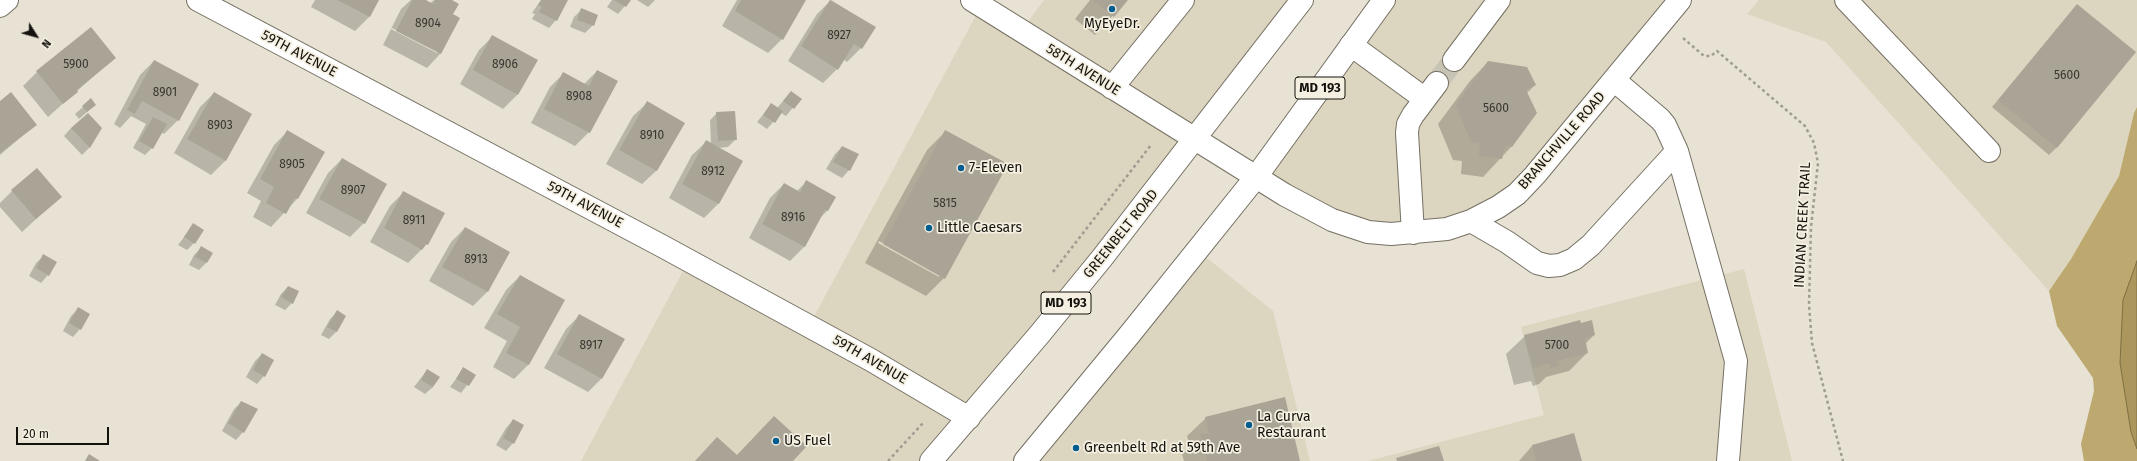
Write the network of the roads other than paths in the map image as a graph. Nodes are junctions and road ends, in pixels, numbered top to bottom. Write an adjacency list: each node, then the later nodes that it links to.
1 (7, 0): 10 (street)
2 (198, 0): 21 (street, 59TH AVENUE)
3 (972, 0): 14 (street, 58TH AVENUE)
4 (1183, 0): 14 (street)
5 (1302, 0): 15 (street, GREENBELT ROAD / MD 193)
6 (1384, 0): 11 (street, MD 193)
7 (1499, 0): 12 (street)
8 (1680, 0): 13 (street, BRANCHVILLE ROAD)
9 (1846, 0): 17 (street)
10 (0, 6)
11 (1351, 45): 18 (street, MD 193); 20 (street)
12 (1454, 60)
13 (1614, 80): 16 (street); 19 (street, BRANCHVILLE ROAD)
14 (1112, 88): 15 (street, 58TH AVENUE)
15 (1195, 140): 18 (street, BRANCHVILLE ROAD); 21 (street, GREENBELT ROAD / MD 193)
16 (1677, 151): 19 (street); 24 (street)
17 (1989, 151)
18 (1256, 177): 20 (street, BRANCHVILLE ROAD); 23 (street, MD 193)
19 (1471, 221): 20 (street, BRANCHVILLE ROAD)
20 (1413, 233)
21 (969, 418): 22 (street, GREENBELT ROAD / MD 193)
22 (931, 461)
23 (1025, 461)
24 (1728, 461)

